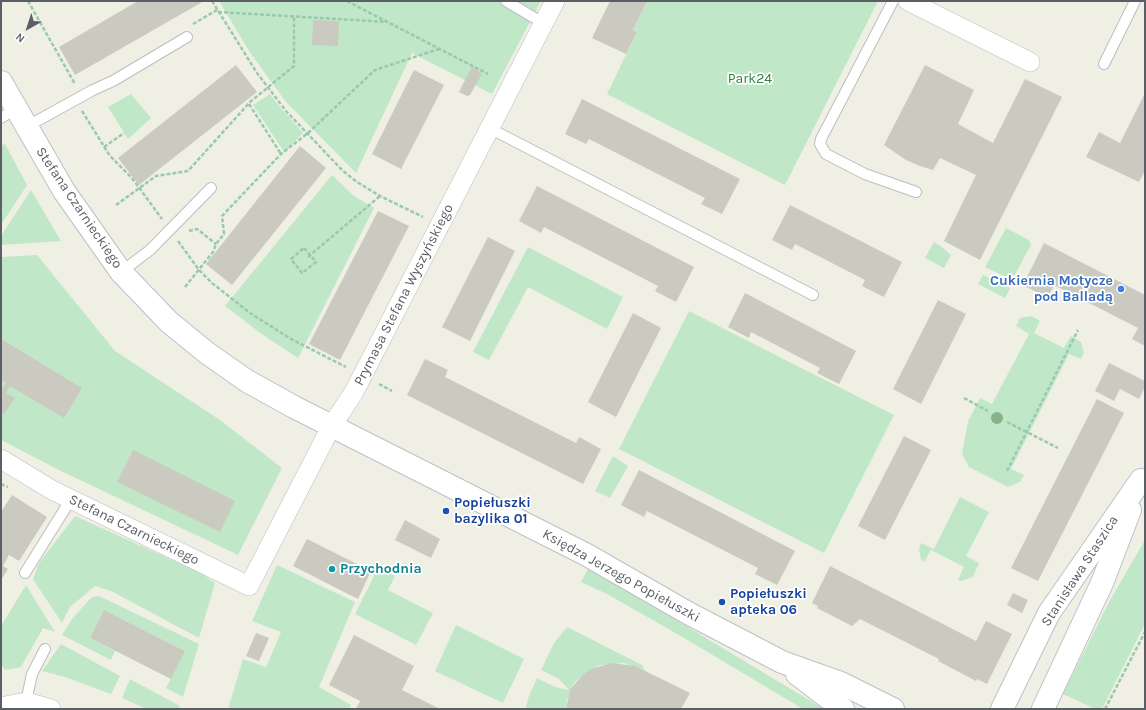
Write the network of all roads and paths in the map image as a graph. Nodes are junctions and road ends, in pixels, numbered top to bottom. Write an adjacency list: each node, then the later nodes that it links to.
1 (212, 1): 8 (path)
2 (347, 1): 10 (path)
3 (506, 1): 11 (lane)
4 (555, 1): 11 (street, Prymasa Stefana Wyszyńskiego)
5 (893, 1): 27 (lane)
6 (908, 1): 14 (street)
7 (1135, 1): 15 (lane)
8 (218, 12): 9 (path); 18 (path)
9 (294, 16): 10 (path); 18 (path)
10 (388, 22): 13 (path)
11 (543, 23): 21 (street, Prymasa Stefana Wyszyńskiego)
12 (187, 37): 20 (lane)
13 (439, 49): 16 (path); 23 (path)
14 (1030, 62)
15 (1104, 64)
16 (488, 74)
17 (1, 82): 20 (street, Stefana Czarnieckiego)
18 (269, 88): 19 (path); 23 (path)
19 (249, 104): 25 (path); 29 (path)
20 (14, 118): 32 (street, Stefana Czarnieckiego)
21 (489, 128): 30 (street, Prymasa Stefana Wyszyńskiego); 34 (lane)
22 (124, 133): 24 (path)
23 (308, 133): 25 (path); 28 (path)
24 (104, 146)
25 (281, 154): 33 (path)
26 (211, 188): 32 (lane)
27 (916, 192)
28 (380, 196): 30 (path); 31 (path)
29 (116, 205)
30 (439, 226): 39 (street, Prymasa Stefana Wyszyńskiego)
31 (309, 256): 31 (path)
32 (121, 272): 39 (street, Stefana Czarnieckiego)
33 (185, 286)
34 (812, 295)
35 (1078, 330): 40 (path)
36 (964, 398): 37 (path)
37 (988, 411)
38 (1007, 422): 40 (path)
39 (332, 427): 47 (street, Prymasa Stefana Wyszyńskiego); 50 (street, Księdza Jerzego Popiełuszki)
40 (1027, 432): 41 (path); 43 (path)
41 (1058, 448)
42 (1, 459): 45 (street, Stefana Czarnieckiego)
43 (1007, 471)
44 (1143, 476): 52 (street, Stanisława Staszica); 57 (street, Stanisława Staszica)
45 (70, 499): 46 (lane); 47 (street, Stefana Czarnieckiego)
46 (25, 573)
47 (248, 586)
48 (1145, 632): 58 (path)
49 (45, 649): 51 (lane)
50 (782, 662): 55 (street, Księdza Jerzego Popiełuszki); 56 (street, Księdza Jerzego Popiełuszki)
51 (26, 702): 53 (street); 54 (street)
52 (1001, 704)
53 (1, 707)
54 (50, 709)
55 (843, 709)
56 (893, 709)
57 (1043, 709)
58 (1105, 709)

